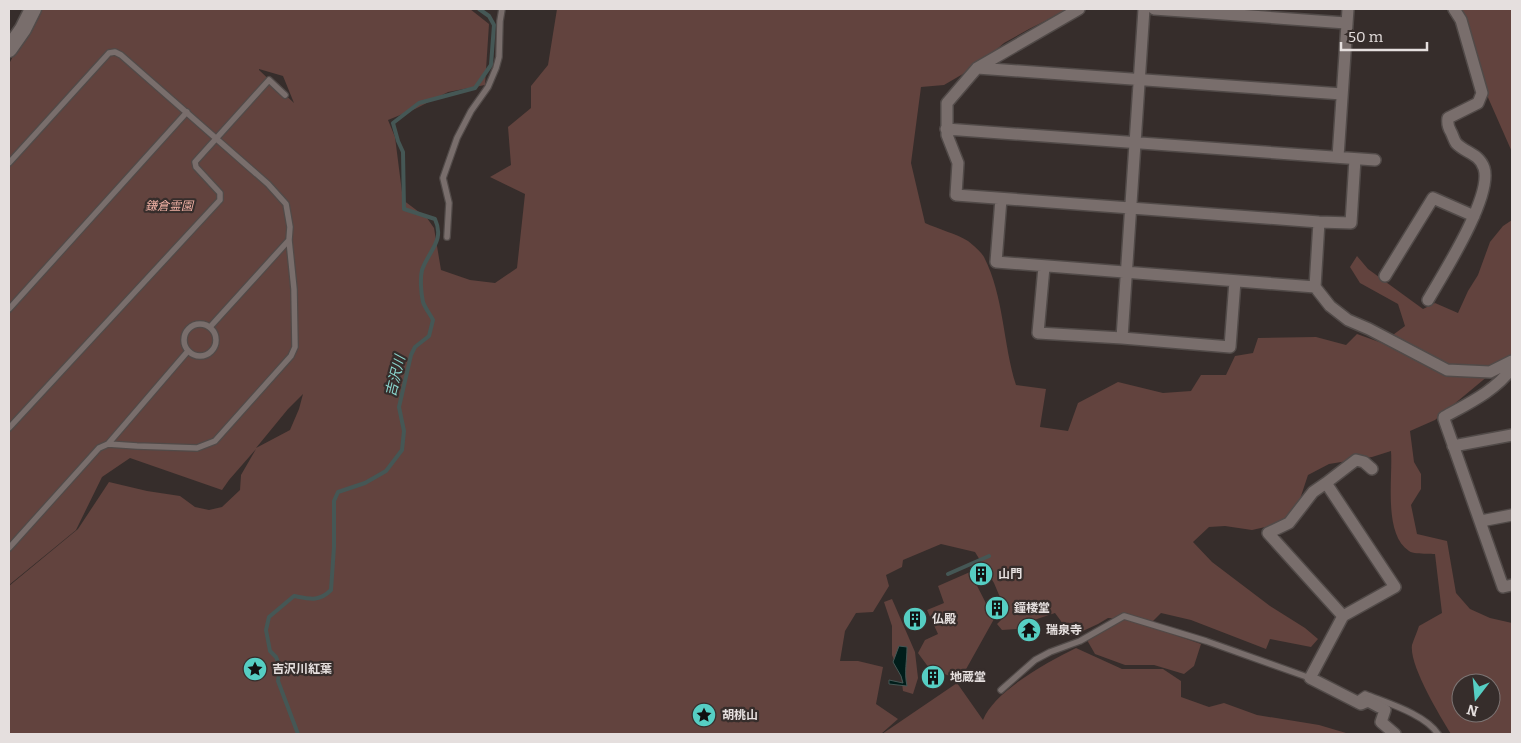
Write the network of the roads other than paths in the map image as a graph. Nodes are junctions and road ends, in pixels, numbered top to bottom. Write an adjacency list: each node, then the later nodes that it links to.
1 (33, 9): 9 (main road)
2 (502, 9): 26 (lane)
3 (1079, 9): 10 (street)
4 (1144, 9): 11 (street)
5 (1154, 9): 8 (street)
6 (1348, 9): 8 (street)
7 (1454, 9): 24 (street)
8 (1346, 23): 12 (street)
9 (9, 49)
10 (977, 68): 11 (street); 15 (street)
11 (1139, 79): 12 (street); 17 (street)
12 (1342, 94): 18 (street)
13 (285, 95): 16 (lane)
14 (187, 112): 16 (lane); 21 (lane); 34 (lane)
15 (946, 129): 17 (street); 22 (street)
16 (216, 139): 27 (lane); 40 (lane)
17 (1134, 143): 18 (street); 23 (street)
18 (1338, 158): 19 (street)
19 (1356, 159): 20 (street); 25 (street)
20 (1375, 160)
21 (9, 163)
22 (1001, 199): 23 (street); 28 (street)
23 (1130, 208): 25 (street); 29 (street)
24 (1474, 216): 30 (street); 33 (street)
25 (1319, 222): 32 (street)
26 (447, 237)
27 (289, 240): 35 (lane); 42 (lane)
28 (1044, 266): 29 (street); 36 (street)
29 (1126, 272): 31 (street); 36 (street)
30 (1385, 276)
31 (1235, 281): 32 (street); 36 (street)
32 (1315, 287): 38 (street)
33 (1428, 300)
34 (9, 309)
35 (210, 328): 37 (lane); 37 (lane)
36 (1122, 338)
37 (188, 351): 42 (lane)
38 (1512, 361)
39 (1512, 368): 43 (street)
40 (9, 428)
41 (1512, 435): 43 (street)
42 (108, 444): 48 (lane)
43 (1453, 446): 47 (street)
44 (1372, 469): 45 (street)
45 (1326, 483): 50 (street); 50 (street)
46 (1512, 515): 47 (street)
47 (1481, 520): 49 (street)
48 (9, 548)
49 (1512, 586)
50 (1343, 616): 51 (street)
51 (1310, 678): 52 (lane); 53 (street)
52 (1001, 690)
53 (1355, 700): 54 (street); 55 (lane)
54 (1395, 734)
55 (1438, 734)

